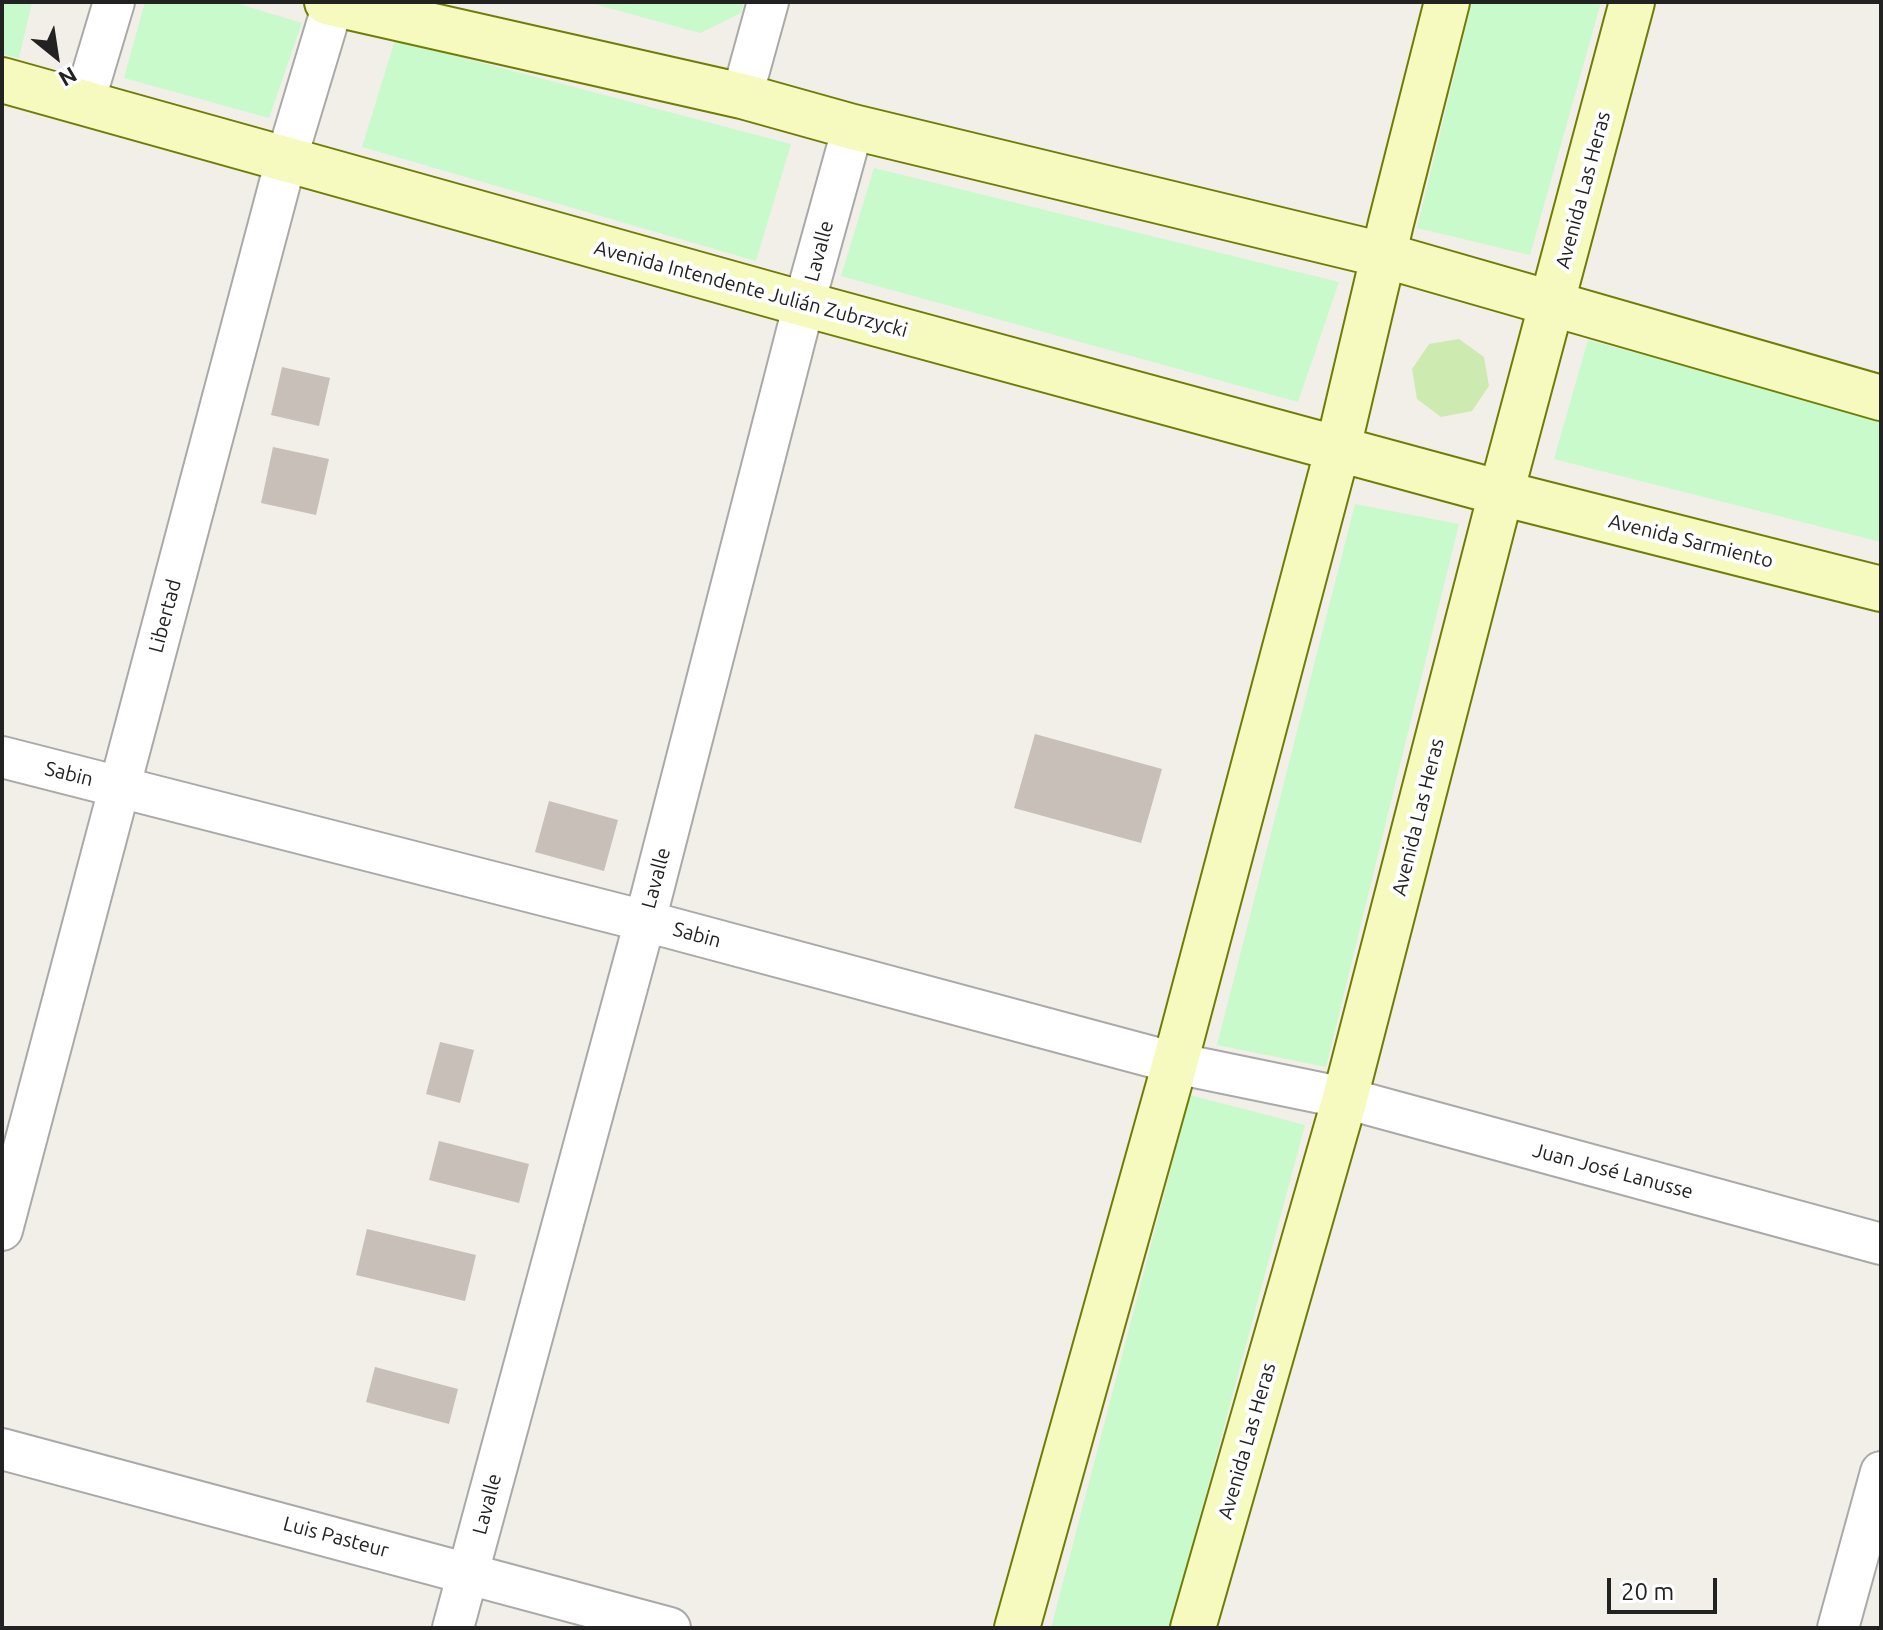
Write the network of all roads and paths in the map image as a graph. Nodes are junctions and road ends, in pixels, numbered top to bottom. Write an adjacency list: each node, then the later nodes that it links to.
1 (114, 2): 8 (street)
2 (768, 2): 7 (street)
3 (1447, 2): 11 (main road)
4 (1632, 2): 13 (main road, Avenida Las Heras)
5 (330, 3): 7 (main road); 10 (street, Libertad)
6 (2, 80): 8 (main road, Avenida Intendente Julián Zubrzycki)
7 (742, 96): 9 (main road)
8 (84, 102): 10 (main road, Avenida Intendente Julián Zubrzycki)
9 (853, 127): 11 (main road); 12 (street, Lavalle)
10 (286, 160): 12 (main road, Avenida Intendente Julián Zubrzycki); 19 (street, Libertad)
11 (1383, 255): 13 (main road); 15 (main road)
12 (804, 304): 15 (main road, Avenida Intendente Julián Zubrzycki); 20 (street, Lavalle)
13 (1552, 305): 14 (main road); 16 (main road, Avenida Las Heras)
14 (1881, 398)
15 (1338, 448): 16 (main road, Avenida Intendente Julián Zubrzycki); 21 (main road)
16 (1501, 493): 17 (main road, Avenida Sarmiento); 22 (main road, Avenida Las Heras)
17 (1881, 589)
18 (2, 757): 19 (street, Sabin)
19 (120, 787): 20 (street, Sabin); 23 (street, Libertad)
20 (645, 921): 21 (street, Sabin); 27 (street, Lavalle)
21 (1175, 1063): 22 (street, Sabin); 30 (main road)
22 (1345, 1098): 24 (street, Juan José Lanusse); 31 (main road, Avenida Las Heras)
23 (2, 1230)
24 (1881, 1244)
25 (2, 1449): 27 (street, Luis Pasteur)
26 (1881, 1472): 32 (street)
27 (468, 1572): 28 (street, Lavalle); 29 (street, Luis Pasteur)
28 (453, 1628)
29 (670, 1628)
30 (1017, 1628)
31 (1193, 1628)
32 (1838, 1628)

